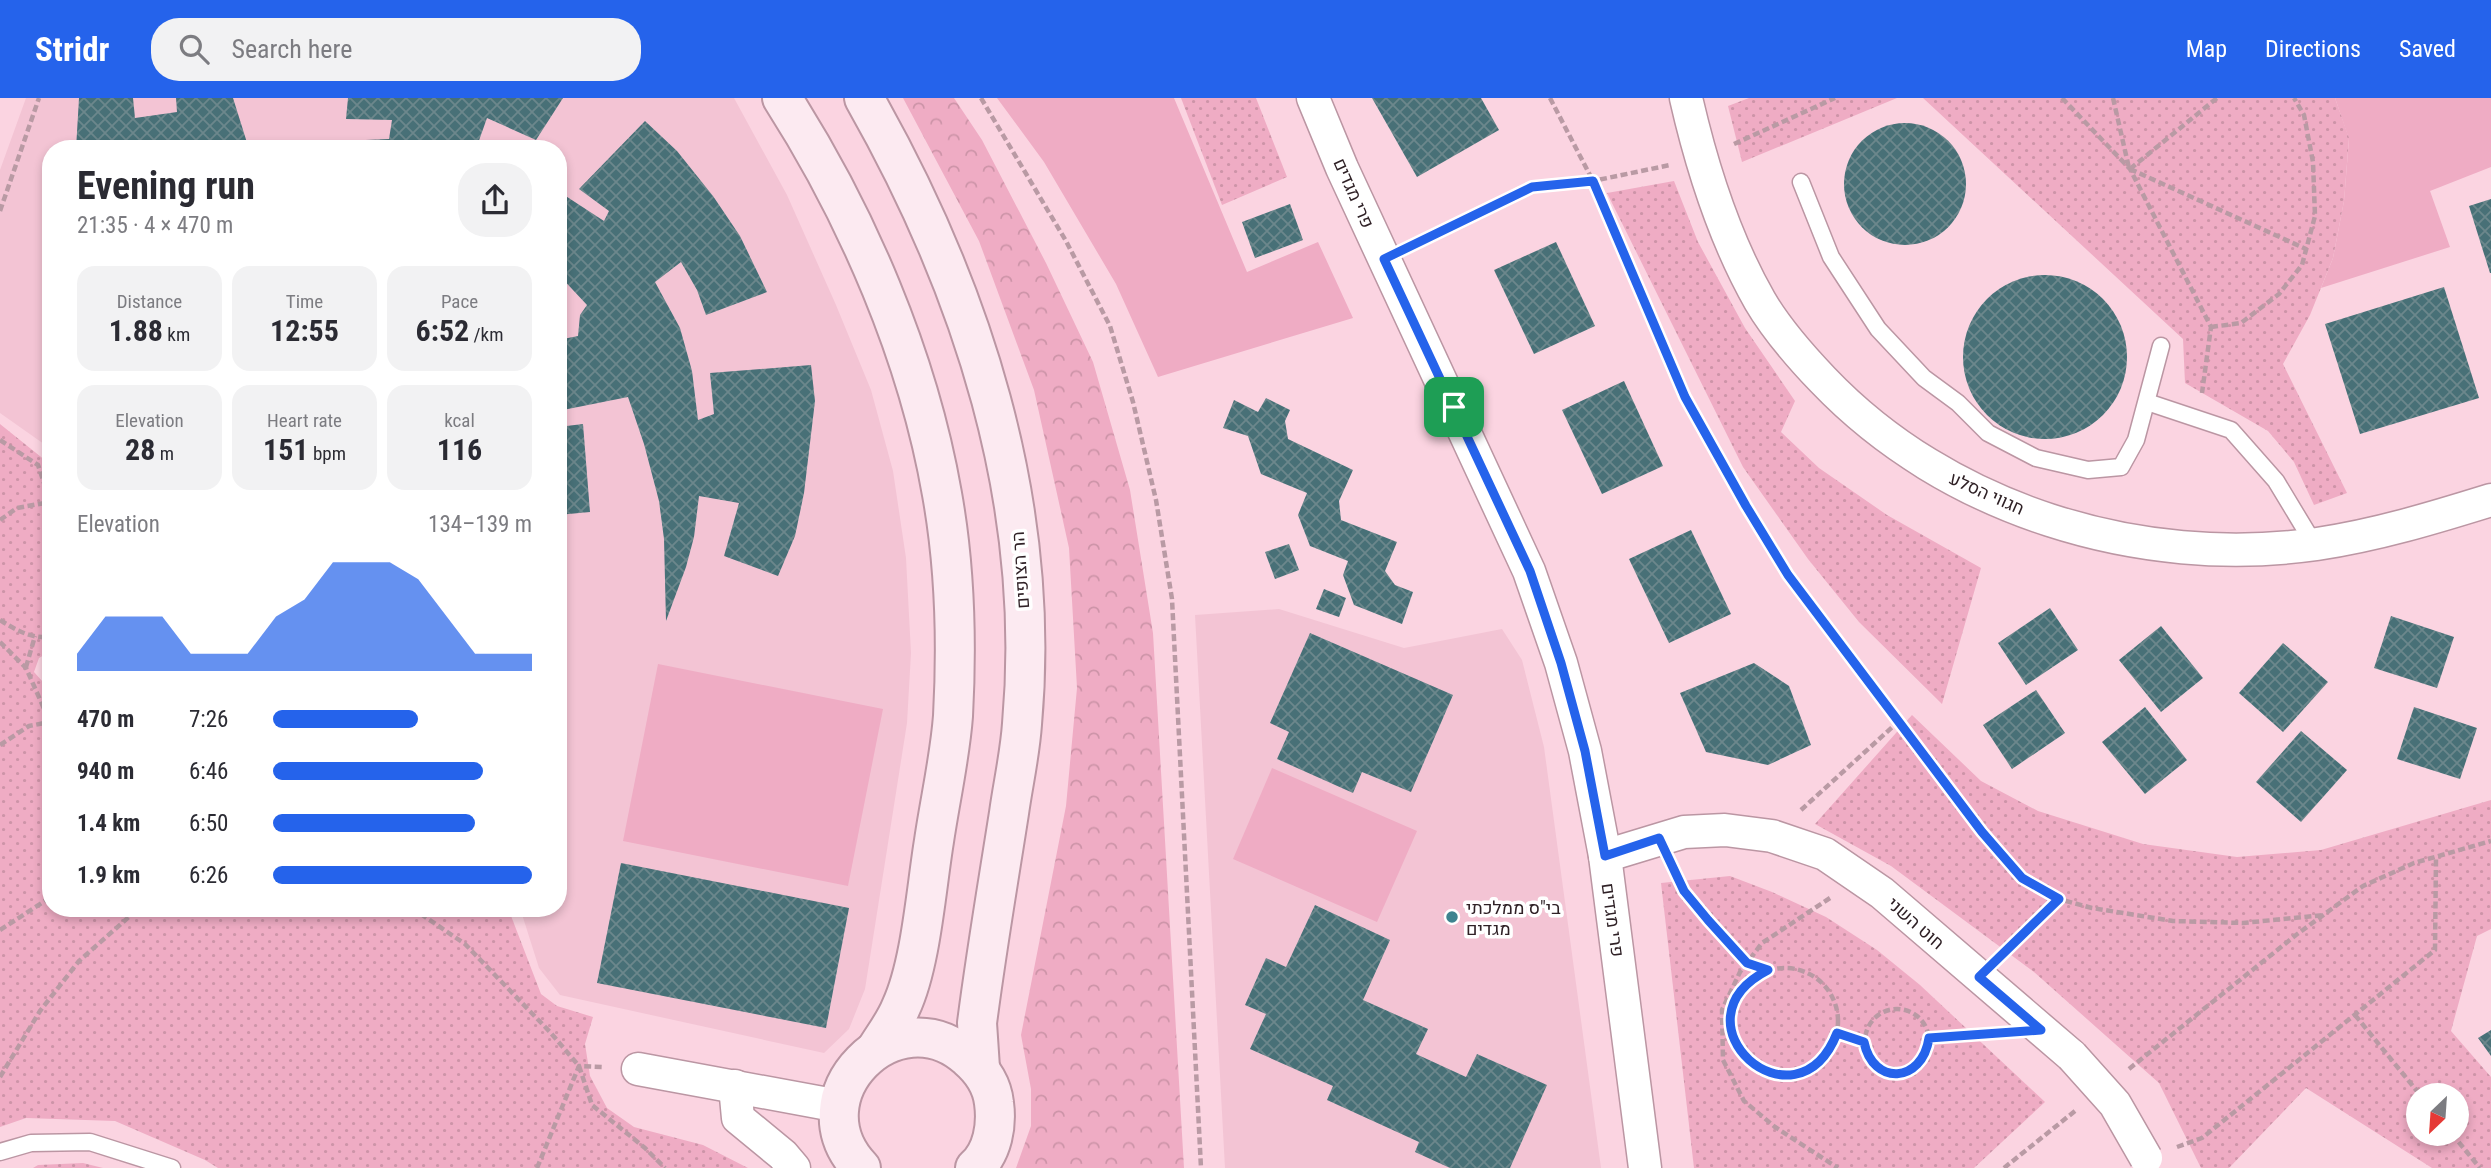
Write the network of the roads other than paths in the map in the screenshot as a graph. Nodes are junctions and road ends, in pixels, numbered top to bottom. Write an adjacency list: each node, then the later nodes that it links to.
1 (782, 98): 11 (main road)
2 (864, 98): 12 (main road, הר הצופים)
3 (1313, 98): 10 (street, פרי מגדים)
4 (1686, 98): 9 (street, חגווי הסלע)
5 (1801, 182): 7 (lane)
6 (2161, 346): 7 (lane)
7 (2147, 402): 9 (lane)
8 (2491, 500): 9 (street, חגווי הסלע)
9 (2314, 544)
10 (1605, 856): 17 (street, חוט השני, bridge); 22 (street, פרי מגדים)
11 (877, 1048): 12 (main road); 15 (main road)
12 (980, 1068): 21 (main road)
13 (638, 1069): 14 (street)
14 (735, 1086): 15 (street); 19 (street)
15 (839, 1106): 20 (main road)
16 (0, 1152): 18 (lane)
17 (2147, 1163)
18 (173, 1168)
19 (794, 1168)
20 (861, 1168)
21 (975, 1168)
22 (1645, 1168)

